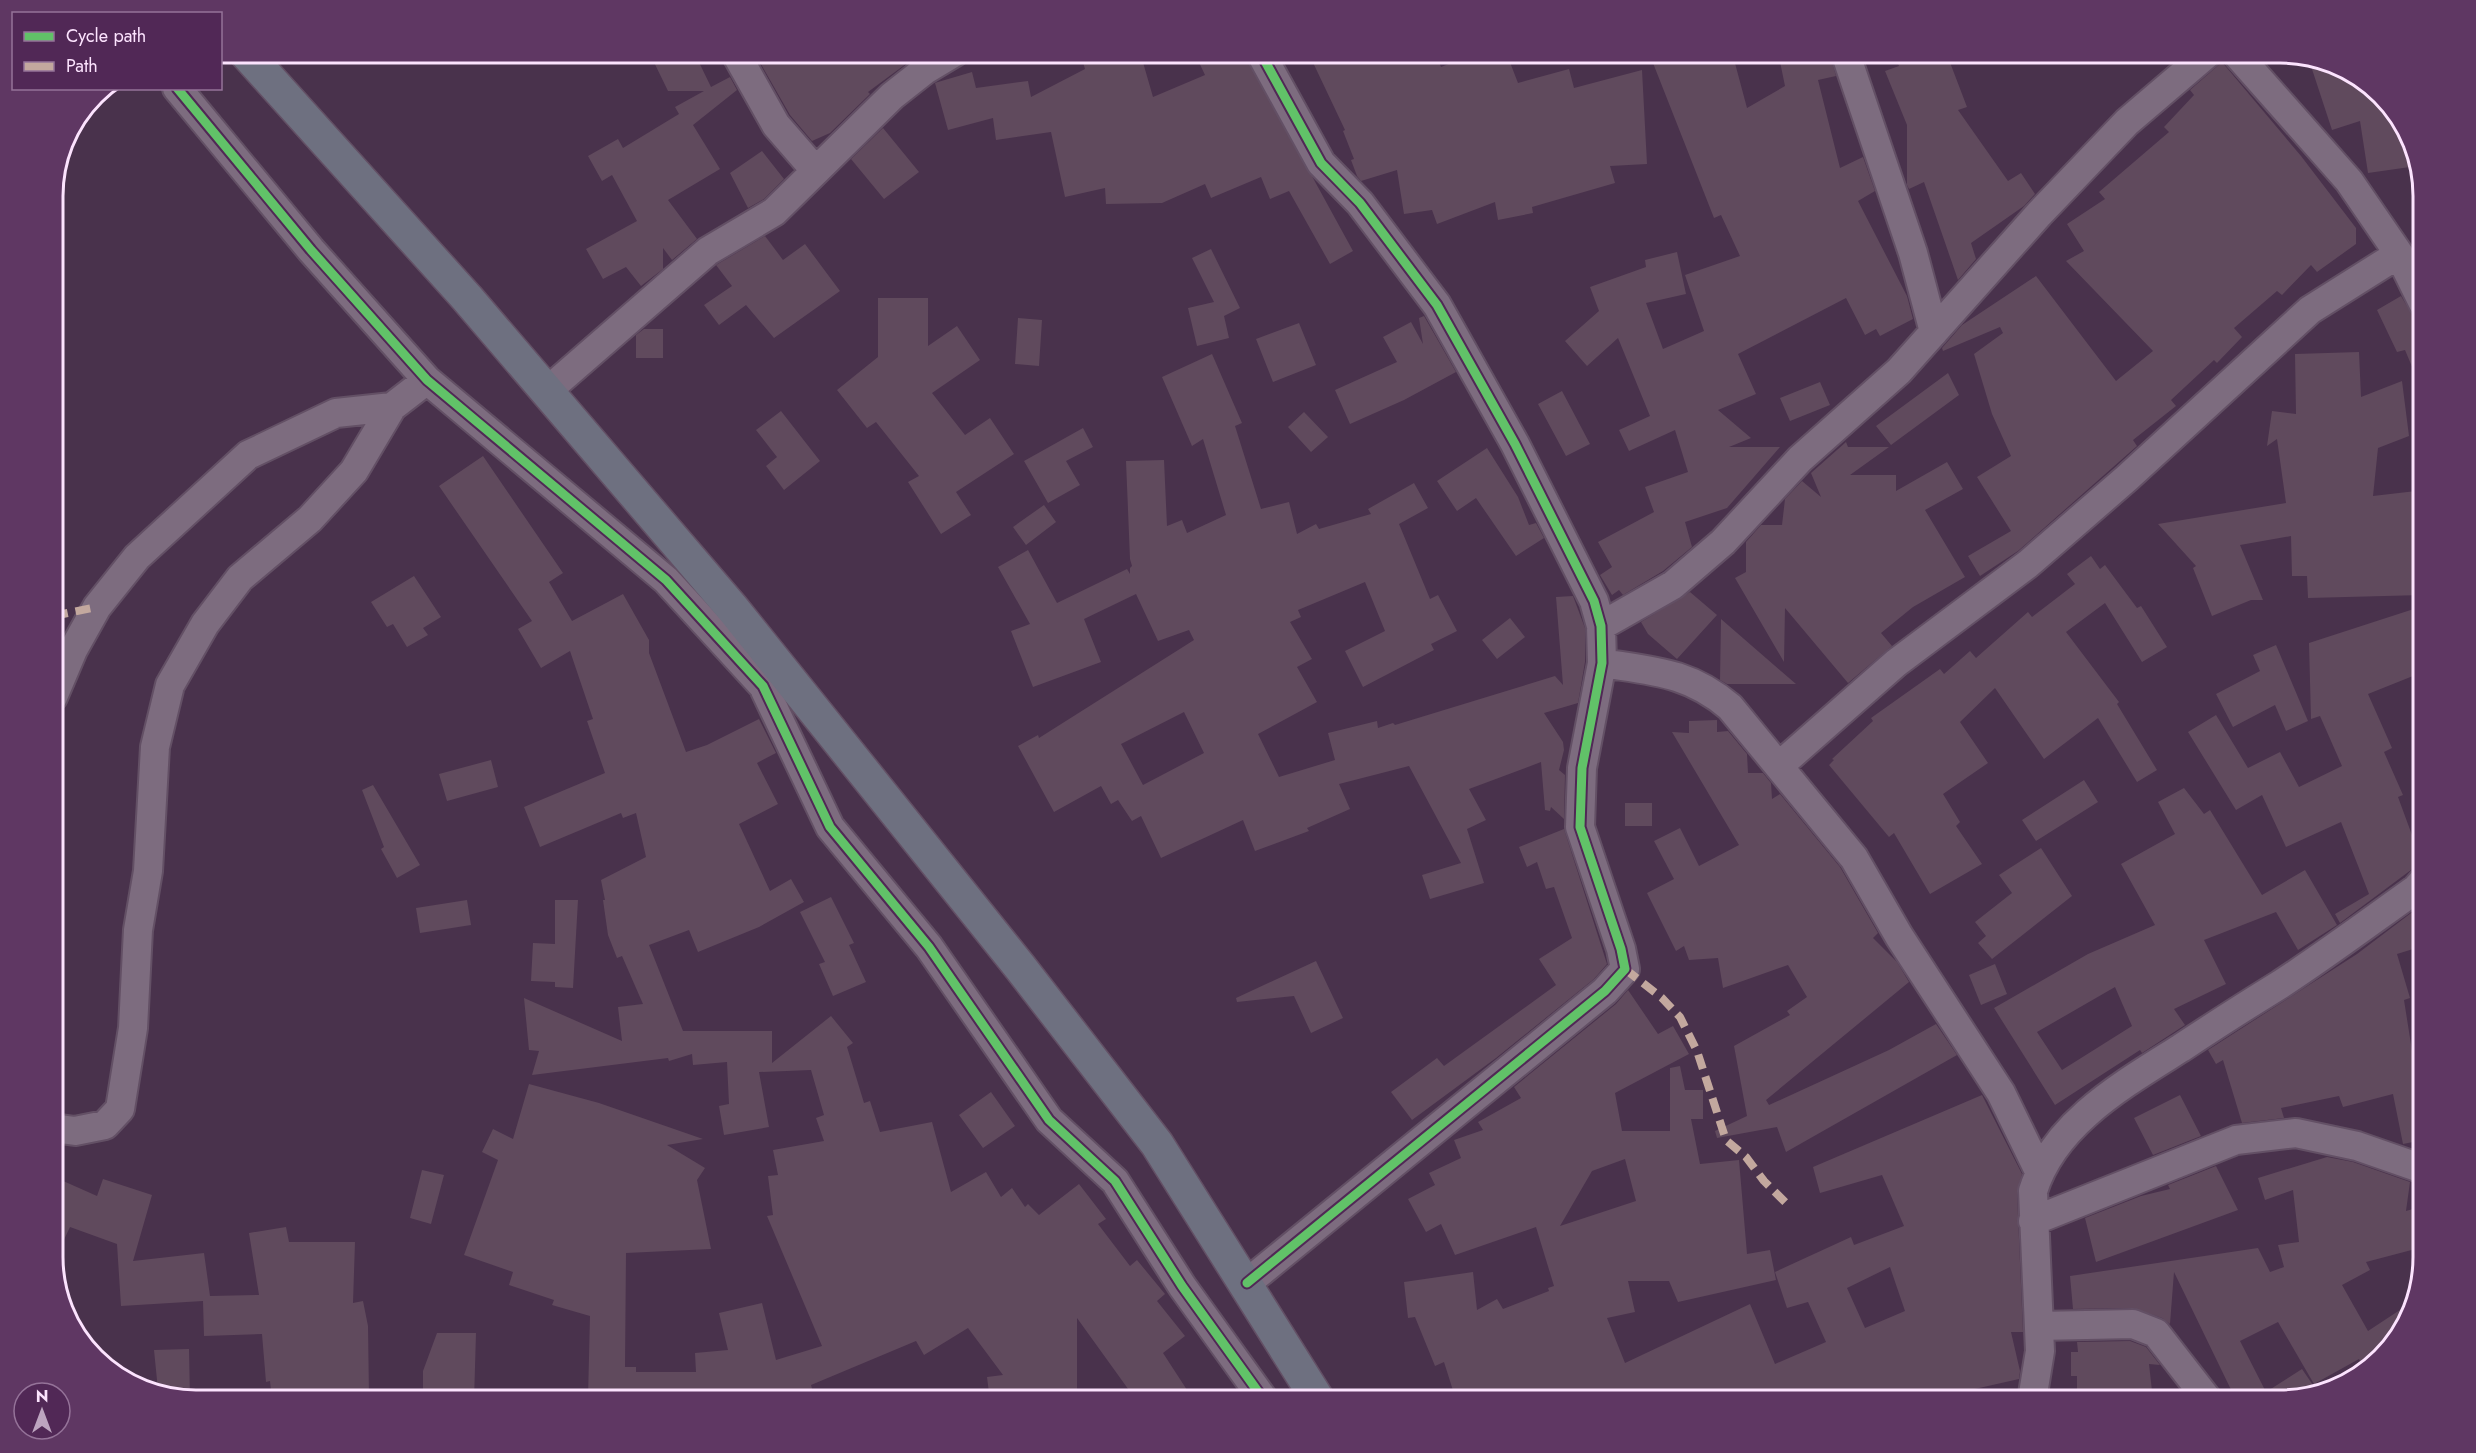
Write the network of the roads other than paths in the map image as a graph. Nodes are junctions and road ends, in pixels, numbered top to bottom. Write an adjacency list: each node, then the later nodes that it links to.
1 (255, 63): 14 (highway)
2 (741, 63): 9 (street)
3 (937, 63): 9 (street)
4 (1266, 63): 16 (street)
5 (1849, 63): 12 (street)
6 (2196, 63): 12 (street)
7 (2245, 63): 10 (street)
8 (179, 90): 13 (street)
9 (815, 170): 14 (street)
10 (2399, 254): 11 (street); 19 (street)
11 (2413, 283)
12 (1934, 332): 16 (street)
13 (427, 380): 15 (street); 27 (street)
14 (546, 392): 25 (highway)
15 (392, 406): 18 (street); 21 (street)
16 (1601, 626): 17 (street)
17 (1602, 663): 19 (street); 25 (street)
18 (63, 674)
19 (1779, 766): 23 (street)
20 (2413, 891): 23 (street)
21 (63, 1129)
22 (2413, 1166): 24 (street)
23 (2039, 1171): 24 (street)
24 (2033, 1221): 26 (street)
25 (1247, 1283): 28 (highway)
26 (2039, 1326): 29 (street); 30 (street)
27 (1256, 1390)
28 (1311, 1390)
29 (2032, 1390)
30 (2200, 1390)

